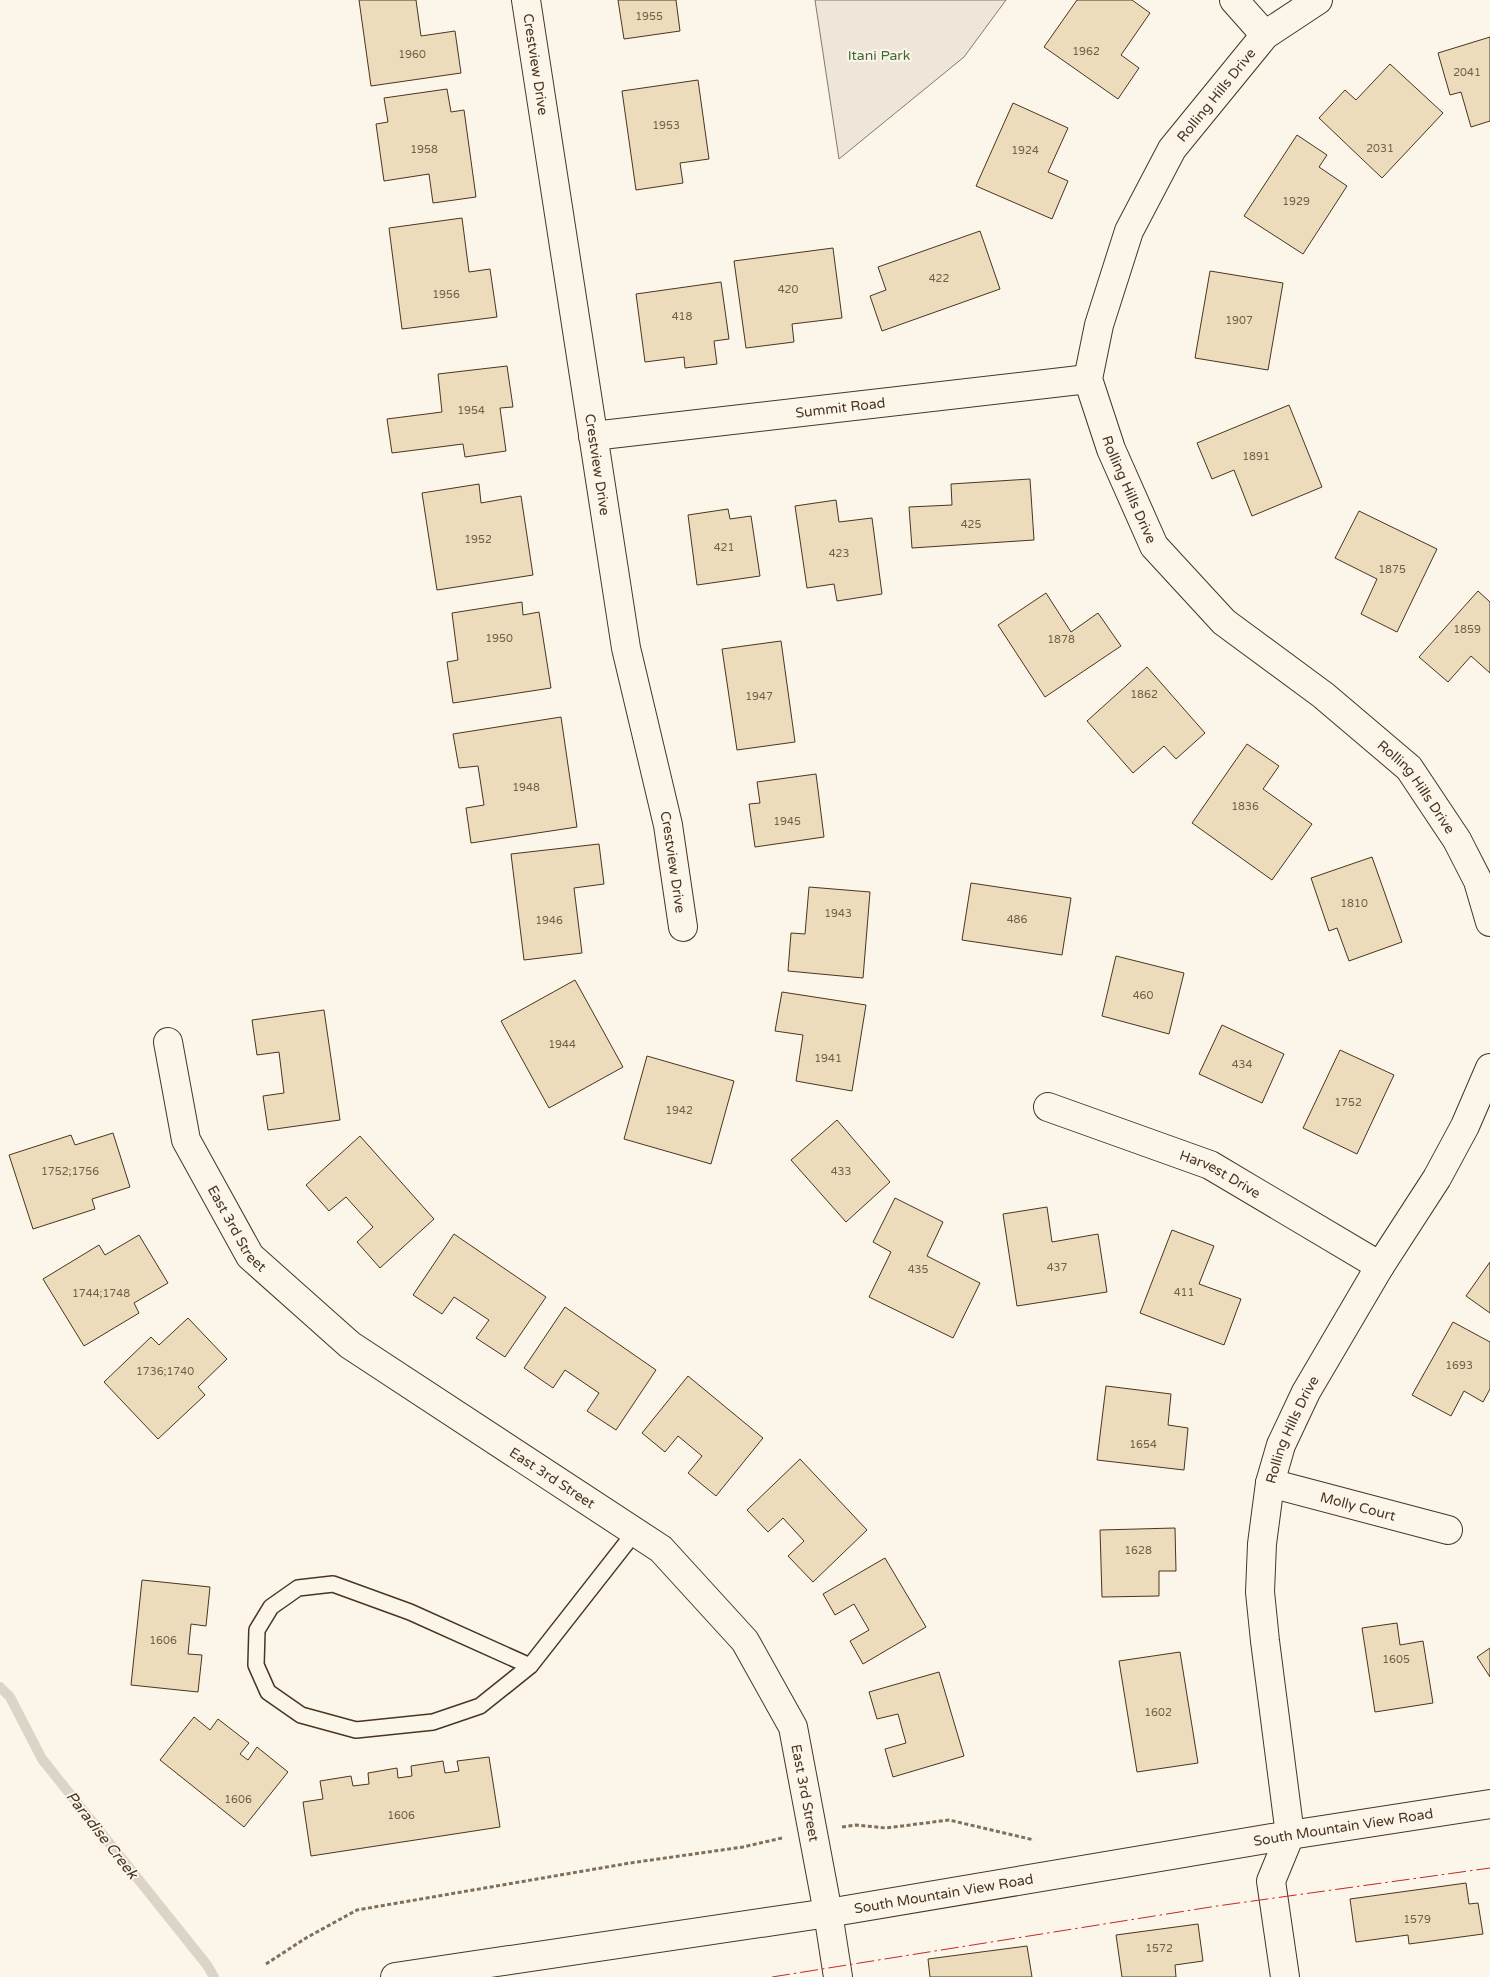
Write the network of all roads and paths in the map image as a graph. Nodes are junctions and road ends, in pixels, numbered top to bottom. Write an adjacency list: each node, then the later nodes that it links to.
1 (526, 0): 6 (street, Crestview Drive)
2 (1234, 0): 4 (street)
3 (1318, 0): 4 (street, Rolling Hills Drive)
4 (1265, 35): 5 (street, Rolling Hills Drive)
5 (1088, 379): 6 (street, Summit Road); 7 (street, Rolling Hills Drive)
6 (593, 436): 8 (street, Crestview Drive)
7 (1490, 922)
8 (683, 927)
9 (168, 1042): 15 (street, East 3rd Street)
10 (1490, 1068): 12 (street, Rolling Hills Drive)
11 (1048, 1107): 12 (street, Harvest Drive)
12 (1380, 1266): 13 (street, Rolling Hills Drive)
13 (1270, 1483): 14 (street, Molly Court); 19 (street, Rolling Hills Drive)
14 (1448, 1530)
15 (635, 1532): 16 (lane); 18 (street, East 3rd Street)
16 (530, 1666): 16 (lane)
17 (1490, 1804): 19 (street, South Mountain View Road)
18 (813, 1831): 20 (path); 21 (street, East 3rd Street); 22 (path)
19 (1290, 1835): 21 (street, South Mountain View Road); 25 (street)
20 (1034, 1840)
21 (828, 1914): 23 (street, South Mountain View Road); 24 (street, East 3rd Street)
22 (266, 1964)
23 (395, 1977)
24 (838, 1977)
25 (1285, 1977)

